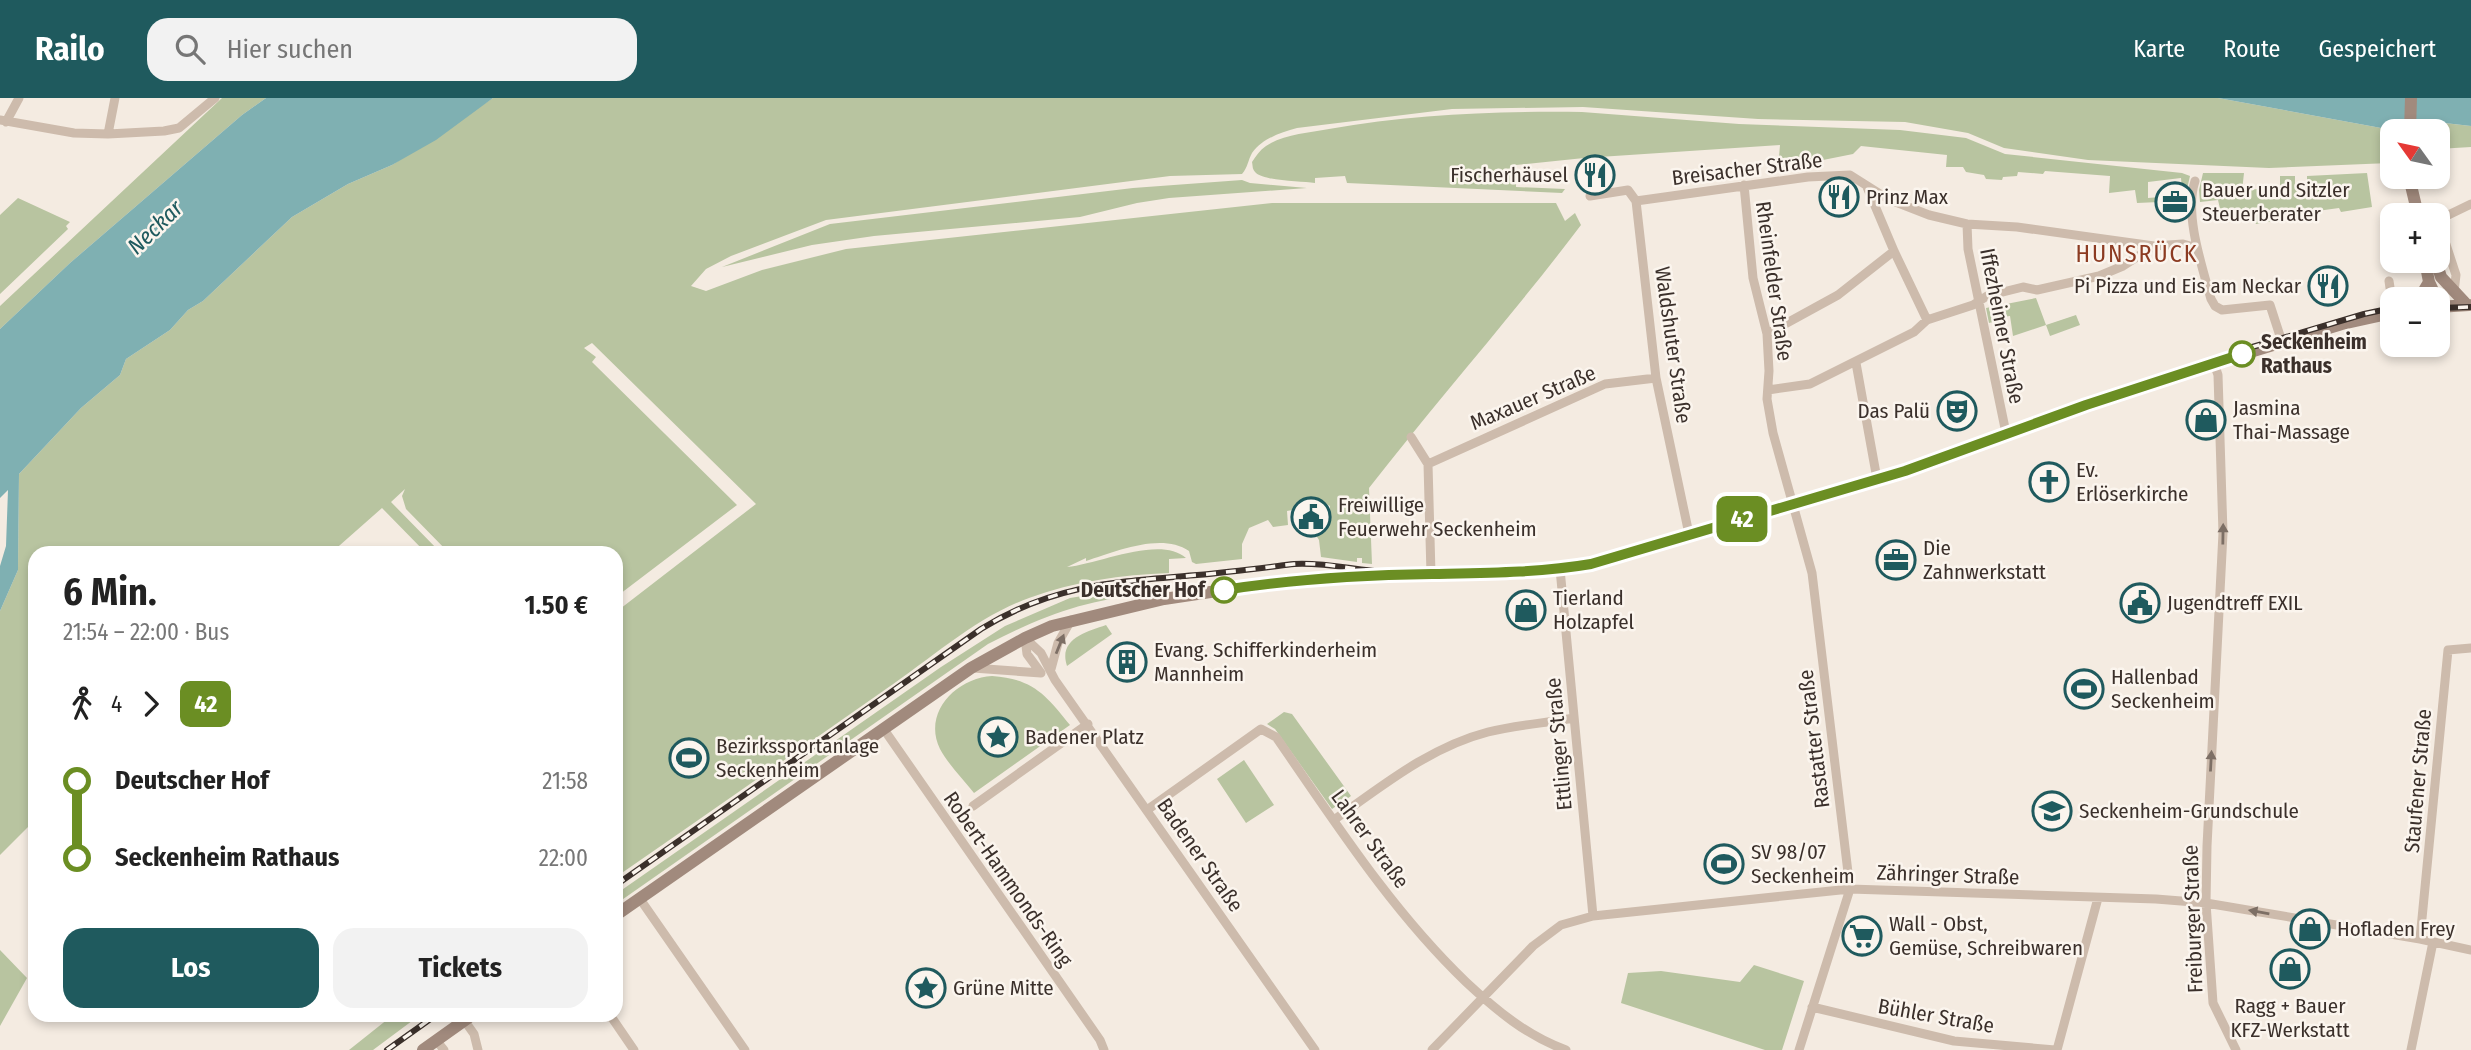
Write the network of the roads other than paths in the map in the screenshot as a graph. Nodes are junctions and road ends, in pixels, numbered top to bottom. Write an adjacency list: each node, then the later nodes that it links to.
1 (19, 98): 6 (street)
2 (115, 98): 7 (street)
3 (215, 98): 7 (street)
4 (2411, 98): 5 (main road)
5 (2410, 119)
6 (3, 121): 7 (street)
7 (108, 134)
8 (2195, 181): 17 (street)
9 (1744, 185): 10 (street, Breisacher Straße); 12 (street, Breisacher Straße); 33 (street, Rheinfelder Straße)
10 (1867, 187): 15 (street, Breisacher Straße); 18 (street)
11 (1590, 196): 12 (street, Breisacher Straße)
12 (1636, 201): 37 (street, Waldshuter Straße)
13 (2471, 204): 14 (street)
14 (2450, 214)
15 (1966, 224): 16 (street, Breisacher Straße); 29 (street, Iffezheimer Straße)
16 (2154, 246): 17 (street, Breisacher Straße); 29 (street)
17 (2197, 248): 34 (street)
18 (1894, 251): 32 (street); 33 (street)
19 (2450, 254): 20 (street)
20 (2453, 263): 23 (street); 28 (street)
21 (2432, 273): 23 (main road)
22 (2435, 273): 23 (main road)
23 (2435, 279): 26 (main road); 27 (main road); 28 (main road)
24 (2389, 281): 25 (street)
25 (2390, 287)
26 (2429, 287)
27 (2436, 287)
28 (2454, 292): 30 (main road)
29 (1980, 301): 32 (street); 39 (street, Iffezheimer Straße)
30 (2467, 308)
31 (2380, 315): 34 (main road)
32 (1927, 320): 35 (street)
33 (1767, 334): 38 (street, Rheinfelder Straße)
34 (2282, 342): 36 (main road)
35 (1856, 363): 38 (street); 42 (street)
36 (2214, 363): 39 (main road); 63 (street, Freiburger Straße, one-way to 36)
37 (1656, 378): 41 (street, Maxauer Straße); 44 (street, Waldshuter Straße)
38 (1768, 390): 43 (street, Rheinfelder Straße)
39 (2006, 433): 42 (main road)
40 (1411, 437): 41 (street)
41 (1428, 464): 46 (street)
42 (1877, 479): 43 (main road)
43 (1793, 503): 44 (main road); 60 (street, Rastatter Straße)
44 (1689, 534): 45 (main road)
45 (1560, 569): 46 (main road); 54 (street, Ettlinger Straße)
46 (1431, 574): 47 (main road)
47 (1072, 620): 48 (main road); 51 (street, one-way to 47)
48 (1025, 638): 50 (main road); 51 (street, Badener Straße); 52 (street)
49 (2471, 648): 66 (street, Staufener Straße)
50 (971, 668): 52 (street, Badener Straße); 56 (main road)
51 (1051, 668): 53 (street, Badener Straße)
52 (1041, 673): 53 (street, Badener Straße)
53 (1055, 680): 55 (street, Badener Straße)
54 (1574, 718): 59 (street); 65 (street, Ettlinger Straße)
55 (1088, 724): 57 (street); 58 (street, Badener Straße)
56 (883, 728): 62 (main road); 79 (street, Robert-Hammonds-Ring)
57 (972, 806)
58 (1147, 810): 59 (street, Lahrer Straße); 80 (street, Badener Straße)
59 (1334, 820): 69 (street, Lahrer Straße)
60 (1850, 889): 61 (street, Zähringer Straße); 65 (street, Zähringer Straße); 70 (street, Rastatter Straße)
61 (2098, 898): 63 (street, Zähringer Straße); 84 (street)
62 (640, 899): 64 (main road); 78 (street)
63 (2206, 903): 66 (street, Zähringer Straße, one-way to 63); 85 (street, Freiburger Straße)
64 (623, 910)
65 (1592, 916): 69 (street, Zähringer Straße)
66 (2420, 939): 67 (street, Zähringer Straße)
67 (2433, 942): 68 (street, Zähringer Straße); 86 (street)
68 (2471, 950)
69 (1482, 997): 81 (street, Zähringer Straße); 82 (street, Lahrer Straße)
70 (1812, 1007): 83 (street, Rastatter Straße); 84 (street, Bühler Straße)
71 (463, 1022): 74 (main road)
72 (470, 1022): 76 (street)
73 (615, 1022): 77 (street)
74 (440, 1045): 75 (main road)
75 (422, 1050)
76 (478, 1050)
77 (634, 1050)
78 (745, 1050)
79 (1104, 1050)
80 (1315, 1050)
81 (1432, 1050)
82 (1566, 1050)
83 (1799, 1050)
84 (2056, 1050)
85 (2236, 1050)
86 (2411, 1050)

